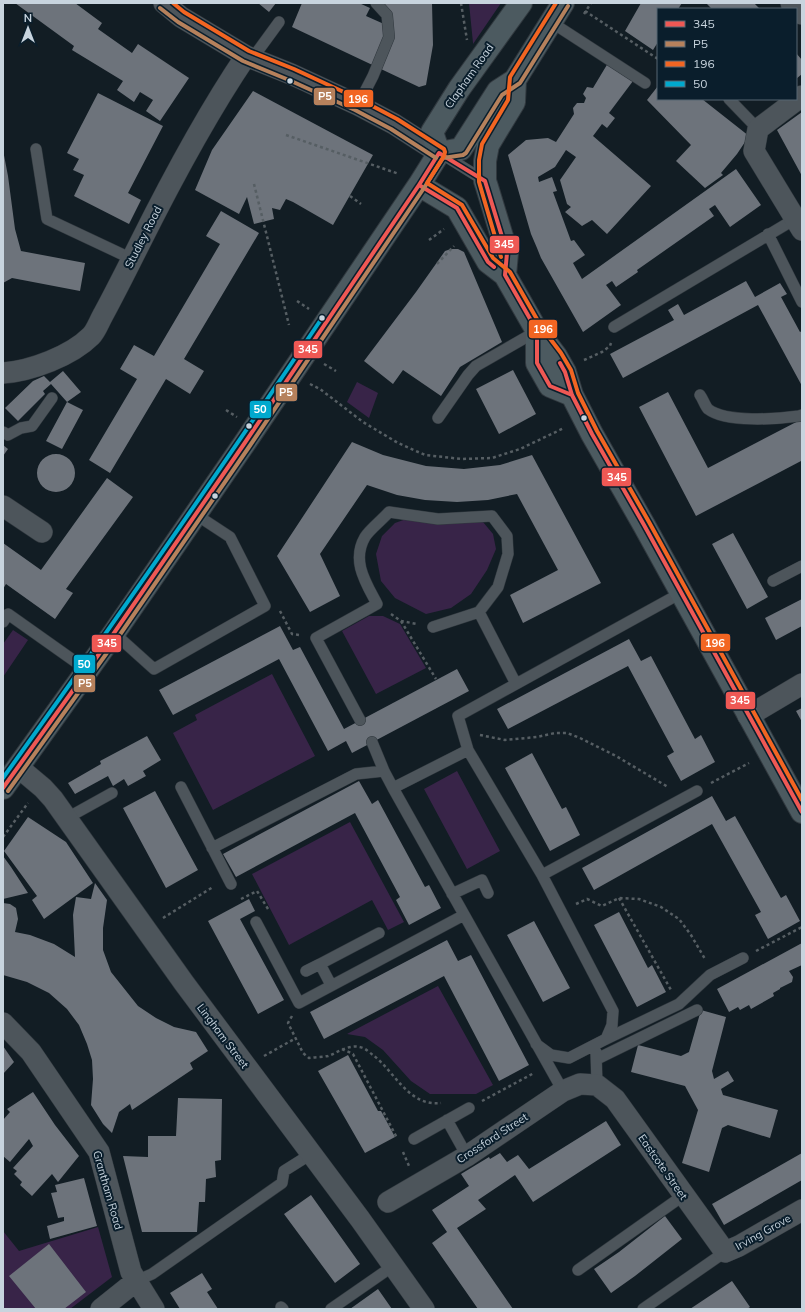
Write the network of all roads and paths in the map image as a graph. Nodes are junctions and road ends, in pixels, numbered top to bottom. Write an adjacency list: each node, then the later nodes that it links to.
1 (164, 3): 9 (street)
2 (376, 3): 15 (lane)
3 (461, 3): 8 (path)
4 (521, 3): 19 (highway, Clapham Road)
5 (572, 6): 7 (highway); 10 (path)
6 (279, 22): 9 (lane)
7 (551, 22): 11 (highway); 12 (lane)
8 (468, 45)
9 (249, 57): 15 (street); 30 (street, Studley Road)
10 (657, 58)
11 (515, 80): 19 (highway); 21 (highway)
12 (646, 83)
13 (730, 100): 16 (lane)
14 (797, 100): 16 (street)
15 (358, 105): 19 (street)
16 (758, 129): 25 (street)
17 (286, 135): 20 (path)
18 (36, 149): 30 (lane)
19 (439, 153): 20 (highway); 21 (lane)
20 (412, 181): 32 (highway); 45 (highway)
21 (485, 181): 32 (highway)
22 (254, 184): 34 (path)
23 (350, 196): 24 (path)
24 (361, 204)
25 (798, 224): 27 (lane)
26 (446, 228): 28 (path)
27 (768, 234): 33 (lane); 35 (lane)
28 (429, 240)
29 (459, 241): 31 (path)
30 (132, 259): 38 (street, Studley Road)
31 (437, 264)
32 (505, 275): 36 (highway)
33 (802, 302)
34 (289, 325)
35 (614, 327): 37 (path)
36 (537, 331): 42 (lane); 49 (highway)
37 (584, 360)
38 (3, 373)
39 (700, 395): 41 (lane)
40 (52, 398): 43 (lane)
41 (802, 415)
42 (438, 418)
43 (3, 432)
44 (3, 506): 46 (street)
45 (195, 514): 51 (lane); 56 (highway)
46 (42, 532)
47 (802, 566): 48 (lane)
48 (773, 581)
49 (681, 593): 60 (lane); 63 (highway)
50 (377, 604): 52 (lane); 53 (path); 57 (lane)
51 (266, 606): 56 (lane); 57 (path)
52 (479, 612): 55 (lane); 60 (lane)
53 (401, 621): 55 (path); 59 (path)
54 (3, 622): 58 (lane)
55 (433, 627)
56 (114, 633): 58 (highway)
57 (316, 638): 64 (lane)
58 (88, 670): 68 (highway)
59 (436, 679)
60 (516, 684): 62 (lane)
61 (802, 684): 63 (street)
62 (458, 716): 66 (lane); 75 (path)
63 (748, 716): 77 (highway)
64 (360, 720)
65 (372, 742): 69 (lane)
66 (468, 750): 72 (lane); 81 (lane)
67 (748, 763): 73 (path)
68 (18, 767): 70 (highway); 78 (street, Lingham Street)
69 (384, 771): 72 (lane); 80 (lane)
70 (4, 785)
71 (181, 787): 80 (lane)
72 (393, 788): 84 (lane)
73 (696, 791): 75 (lane)
74 (112, 793): 78 (lane)
75 (685, 797): 81 (lane)
76 (29, 802): 79 (path)
77 (802, 812)
78 (67, 818): 90 (street, Lingham Street)
79 (3, 837)
80 (212, 848): 82 (lane)
81 (542, 875): 86 (lane)
82 (229, 881): 88 (path); 90 (path)
83 (488, 893): 84 (lane)
84 (452, 894): 87 (lane)
85 (619, 898): 86 (path); 95 (path); 98 (path)
86 (562, 912): 102 (lane)
87 (464, 915): 96 (lane); 103 (lane)
88 (256, 922): 97 (lane)
89 (802, 927): 92 (path)
90 (145, 929): 107 (street, Lingham Street)
91 (379, 933): 93 (lane)
92 (743, 958): 95 (lane)
93 (320, 964): 94 (lane); 96 (lane)
94 (306, 971)
95 (710, 975): 98 (lane)
96 (332, 985): 97 (lane)
97 (299, 1003): 101 (path)
98 (679, 1004): 102 (lane)
99 (697, 1010): 105 (lane)
100 (3, 1023): 125 (street, Grantham Road)
101 (296, 1038): 104 (path); 107 (path)
102 (601, 1041): 103 (lane); 105 (lane)
103 (536, 1044): 106 (lane)
104 (342, 1049): 110 (path); 113 (path)
105 (597, 1059): 108 (lane)
106 (548, 1065): 109 (lane); 111 (path)
107 (246, 1067): 116 (street, Lingham Street)
108 (597, 1086): 109 (street, Crossford Street); 119 (street, Eastcote Street)
109 (563, 1091): 117 (street, Crossford Street)
110 (446, 1102)
111 (469, 1108): 112 (lane)
112 (447, 1120): 114 (lane); 117 (lane)
113 (397, 1139)
114 (414, 1139)
115 (401, 1146): 118 (path)
116 (311, 1154): 121 (street, Lingham Street); 125 (lane)
117 (466, 1156): 118 (street, Crossford Street)
118 (416, 1185): 121 (street, Crossford Street)
119 (684, 1195): 122 (street, Eastcote Street); 124 (lane)
120 (802, 1210): 122 (street, Irving Grove)
121 (360, 1219): 123 (street, Lingham Street)
122 (725, 1252): 130 (lane)
123 (393, 1266): 128 (lane); 129 (street, Lingham Street)
124 (578, 1270)
125 (136, 1281): 126 (street); 127 (street, Grantham Road)
126 (101, 1309)
127 (154, 1309)
128 (331, 1309)
129 (424, 1309)
130 (643, 1309)

